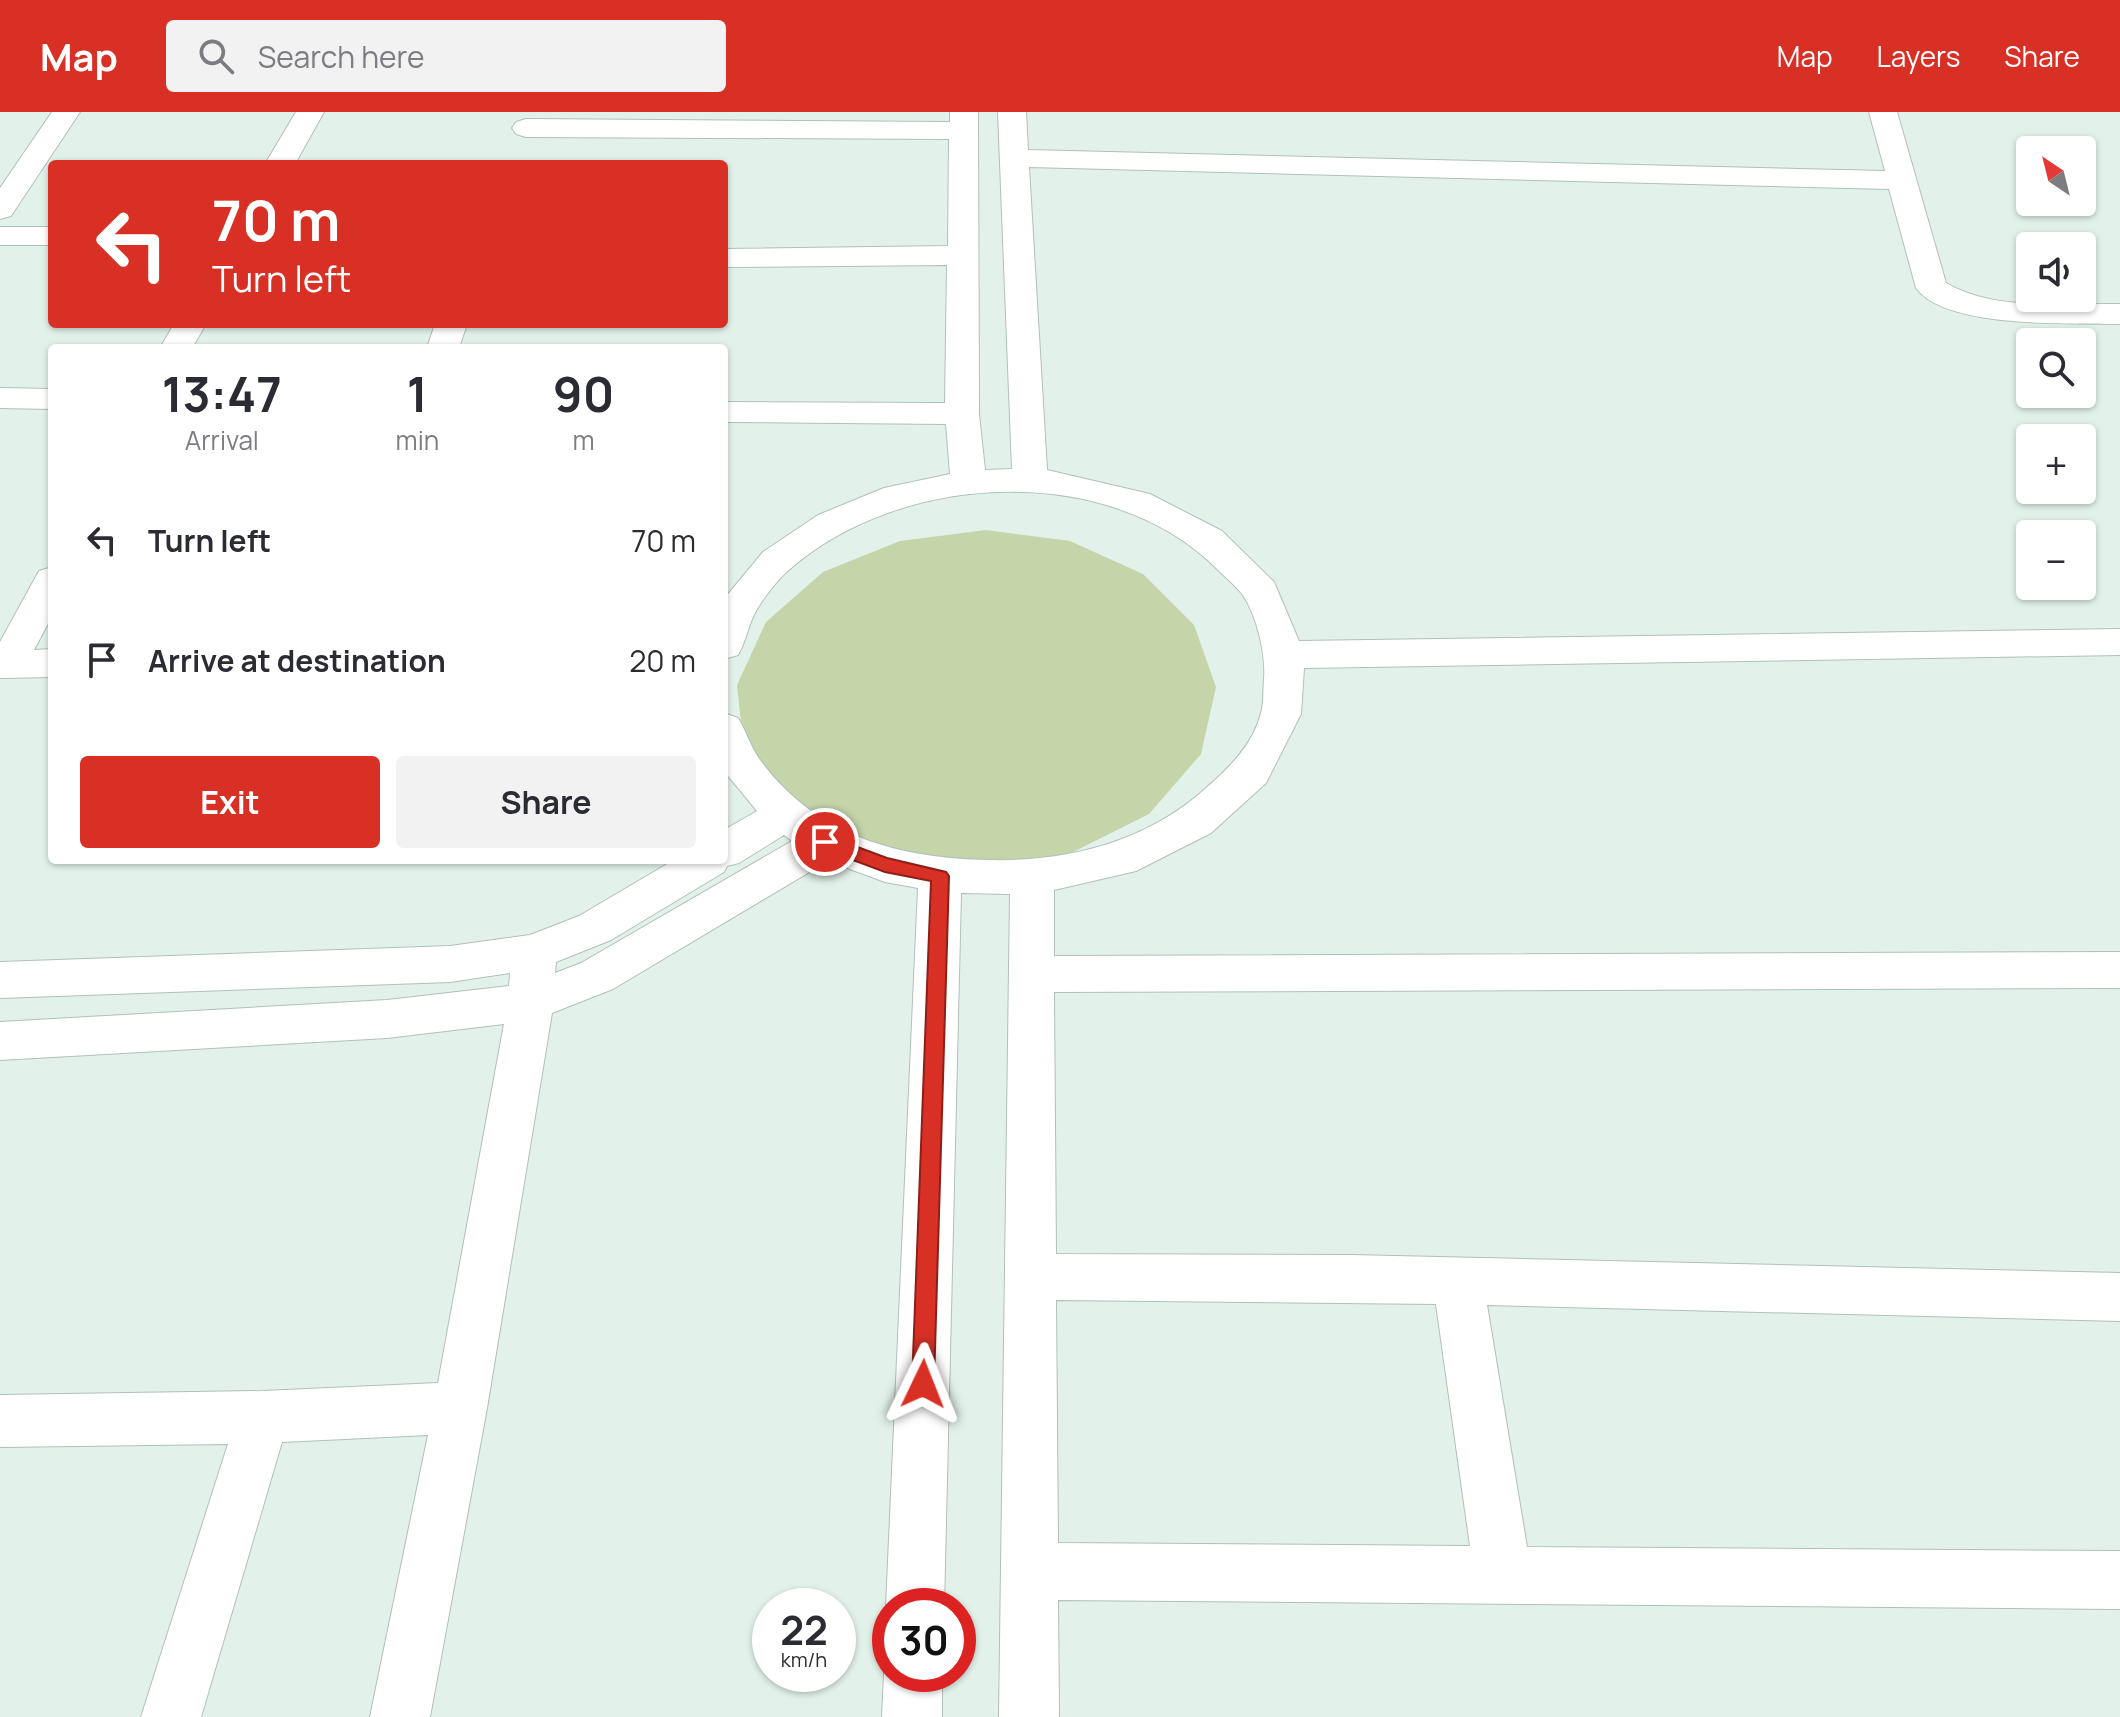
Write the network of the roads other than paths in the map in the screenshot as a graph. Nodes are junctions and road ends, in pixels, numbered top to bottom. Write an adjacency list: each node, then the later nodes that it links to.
1 (66, 112): 10 (street)
2 (310, 112): 8 (street)
3 (1012, 112): 7 (street)
4 (1883, 112): 9 (street)
5 (964, 122): 6 (street); 13 (street)
6 (525, 131)
7 (1015, 158): 9 (street); 20 (street)
8 (282, 160)
9 (1900, 180): 15 (street)
10 (0, 209)
11 (0, 236): 12 (street)
12 (48, 236)
13 (963, 255): 14 (street); 19 (street)
14 (728, 258)
15 (2120, 314)
16 (0, 398): 17 (street)
17 (48, 399)
18 (728, 412): 19 (street)
19 (962, 414): 21 (street)
20 (1030, 481): 21 (street); 25 (street)
21 (968, 482): 23 (street)
22 (48, 587): 27 (street)
23 (728, 635)
24 (2120, 642): 25 (street)
25 (1285, 655): 34 (street)
26 (48, 663): 27 (street)
27 (4, 664)
28 (728, 736): 29 (street)
29 (785, 814): 30 (street); 31 (street)
30 (825, 842): 33 (street); 39 (street)
31 (728, 849)
32 (702, 864): 35 (street)
33 (940, 876): 34 (street); 50 (street)
34 (1032, 878): 37 (street)
35 (534, 952): 38 (street); 39 (street)
36 (2120, 970): 37 (street)
37 (1032, 974): 41 (street)
38 (2, 985)
39 (531, 1002): 40 (street); 44 (street)
40 (0, 1041)
41 (1031, 1277): 42 (street); 47 (street)
42 (1458, 1281): 43 (street); 48 (street)
43 (2120, 1297)
44 (460, 1408): 45 (street); 53 (street)
45 (263, 1417): 46 (street); 52 (street)
46 (0, 1421)
47 (1029, 1571): 48 (street); 55 (street)
48 (1503, 1575): 49 (street)
49 (2120, 1580)
50 (916, 1588)
51 (913, 1692): 54 (street)
52 (171, 1717)
53 (400, 1717)
54 (912, 1717)
55 (1029, 1717)

